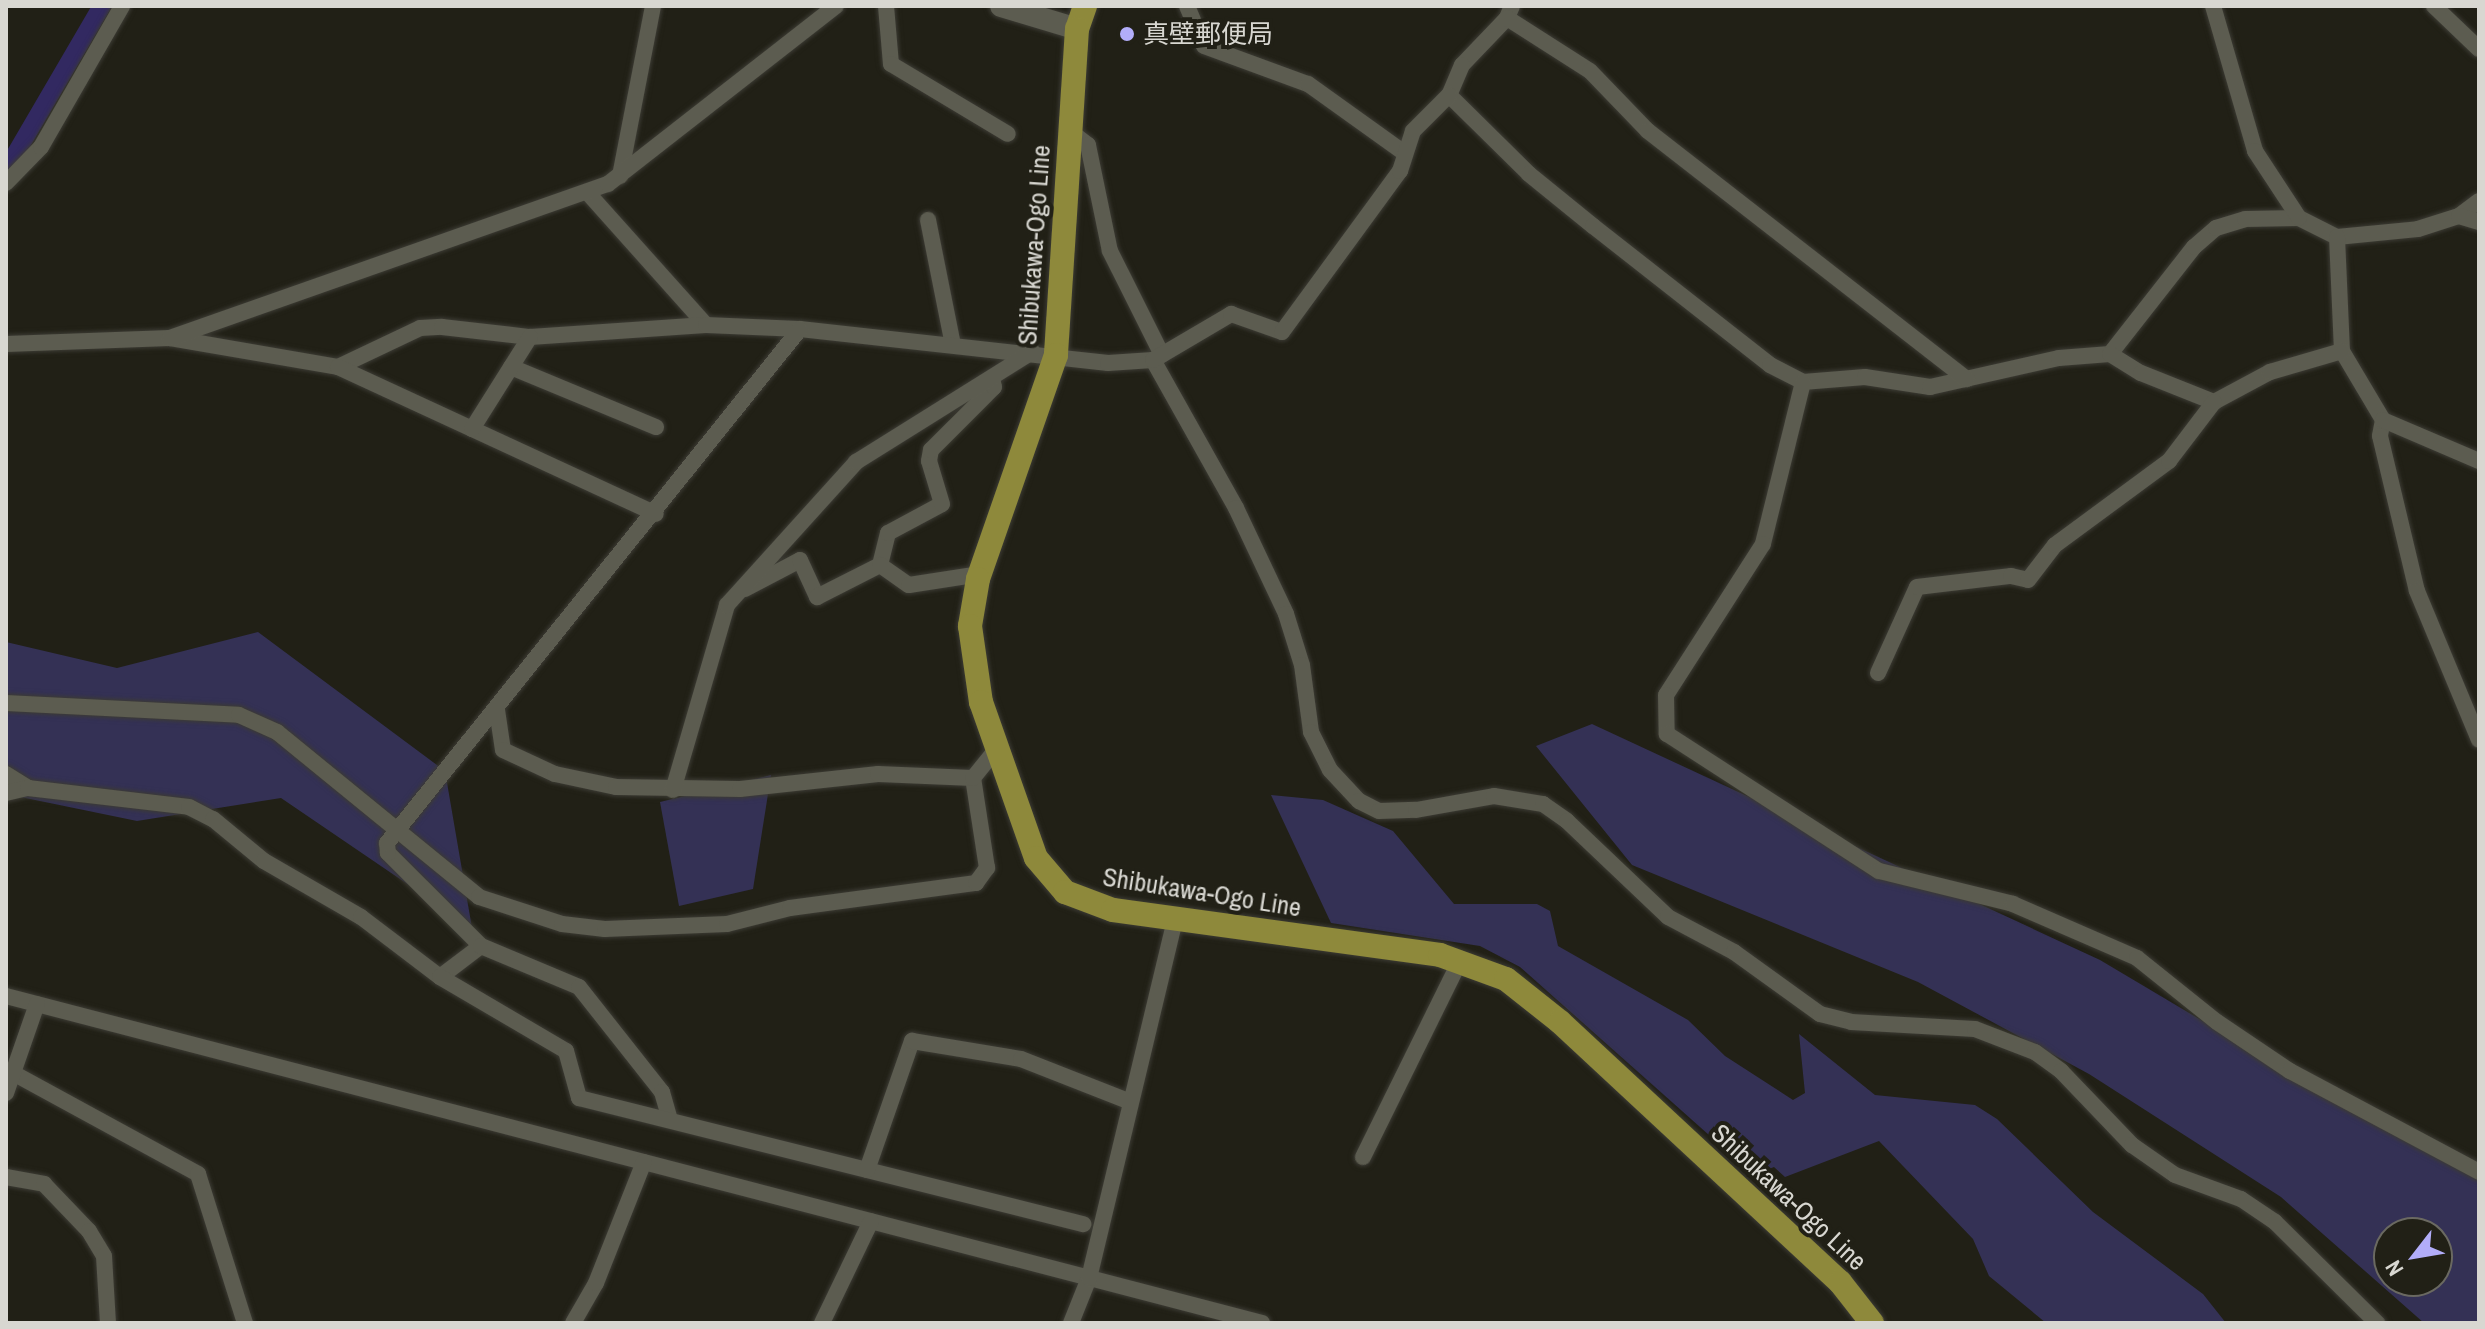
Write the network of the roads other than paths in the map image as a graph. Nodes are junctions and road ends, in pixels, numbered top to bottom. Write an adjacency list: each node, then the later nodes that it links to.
1 (122, 6): 17 (street)
2 (653, 6): 16 (street)
3 (836, 6): 16 (street)
4 (886, 6): 14 (street)
5 (1001, 6): 10 (main road)
6 (1187, 6): 15 (street)
7 (2213, 6): 21 (street)
8 (2434, 6): 11 (street)
9 (1510, 12): 12 (street); 38 (street)
10 (1081, 17): 13 (main road, Shibukawa-Ogo Line)
11 (2479, 49)
12 (1449, 95): 15 (street); 39 (street)
13 (1070, 131): 32 (main road, Shibukawa-Ogo Line); 34 (street)
14 (1008, 134)
15 (1403, 152): 34 (street)
16 (620, 176): 18 (street)
17 (6, 183)
18 (587, 192): 25 (street); 28 (street)
19 (2479, 201): 20 (street)
20 (2459, 216): 23 (street); 24 (street)
21 (2299, 218): 24 (street); 33 (street)
22 (928, 220): 30 (street)
23 (2479, 222)
24 (2337, 237): 31 (street)
25 (706, 325): 26 (street); 27 (street)
26 (800, 329): 30 (street); 45 (street)
27 (530, 337): 35 (street); 36 (street)
28 (170, 338): 29 (street); 35 (street)
29 (6, 344)
30 (953, 345): 32 (street)
31 (2342, 351): 40 (street); 41 (street)
32 (1044, 353): 34 (street); 37 (street); 47 (main road, Shibukawa-Ogo Line)
33 (2110, 354): 38 (street); 40 (street)
34 (1158, 358): 85 (street)
35 (338, 367): 43 (street)
36 (511, 367): 42 (street); 43 (street)
37 (992, 378): 46 (street); 48 (street)
38 (1967, 379): 39 (street)
39 (1803, 382): 73 (street)
40 (2214, 402): 49 (street)
41 (2383, 420): 44 (street); 52 (street)
42 (656, 427)
43 (472, 429): 45 (street)
44 (2479, 461)
45 (656, 514): 51 (street)
46 (880, 565): 47 (street); 48 (street)
47 (980, 574): 53 (main road, Shibukawa-Ogo Line)
48 (737, 594): 57 (street)
49 (1878, 673)
50 (6, 703): 59 (street)
51 (497, 710): 57 (street); 59 (street)
52 (2479, 740)
53 (996, 750): 55 (street); 60 (main road, Shibukawa-Ogo Line)
54 (6, 774): 56 (street)
55 (973, 778): 57 (street); 59 (street)
56 (28, 788): 58 (street); 63 (street)
57 (673, 790)
58 (6, 793)
59 (394, 831): 61 (street)
60 (1175, 920): 62 (main road, Shibukawa-Ogo Line); 68 (street)
61 (481, 946): 63 (street); 69 (street)
62 (1461, 959): 70 (street); 84 (main road, Shibukawa-Ogo Line)
63 (440, 977): 69 (street)
64 (6, 996): 65 (street)
65 (37, 1004): 66 (street); 71 (street)
66 (13, 1073): 67 (street); 79 (street)
67 (6, 1093)
68 (1128, 1101): 72 (street); 77 (street)
69 (670, 1120): 72 (street)
70 (1363, 1157)
71 (644, 1162): 75 (street); 80 (street)
72 (867, 1170): 76 (street)
73 (2479, 1172)
74 (6, 1177): 78 (street)
75 (871, 1221): 77 (street); 81 (street)
76 (1083, 1224)
77 (1089, 1278): 82 (street); 83 (street)
78 (108, 1323)
79 (245, 1323)
80 (573, 1323)
81 (822, 1323)
82 (1071, 1323)
83 (1262, 1323)
84 (1872, 1323)
85 (2377, 1323)

